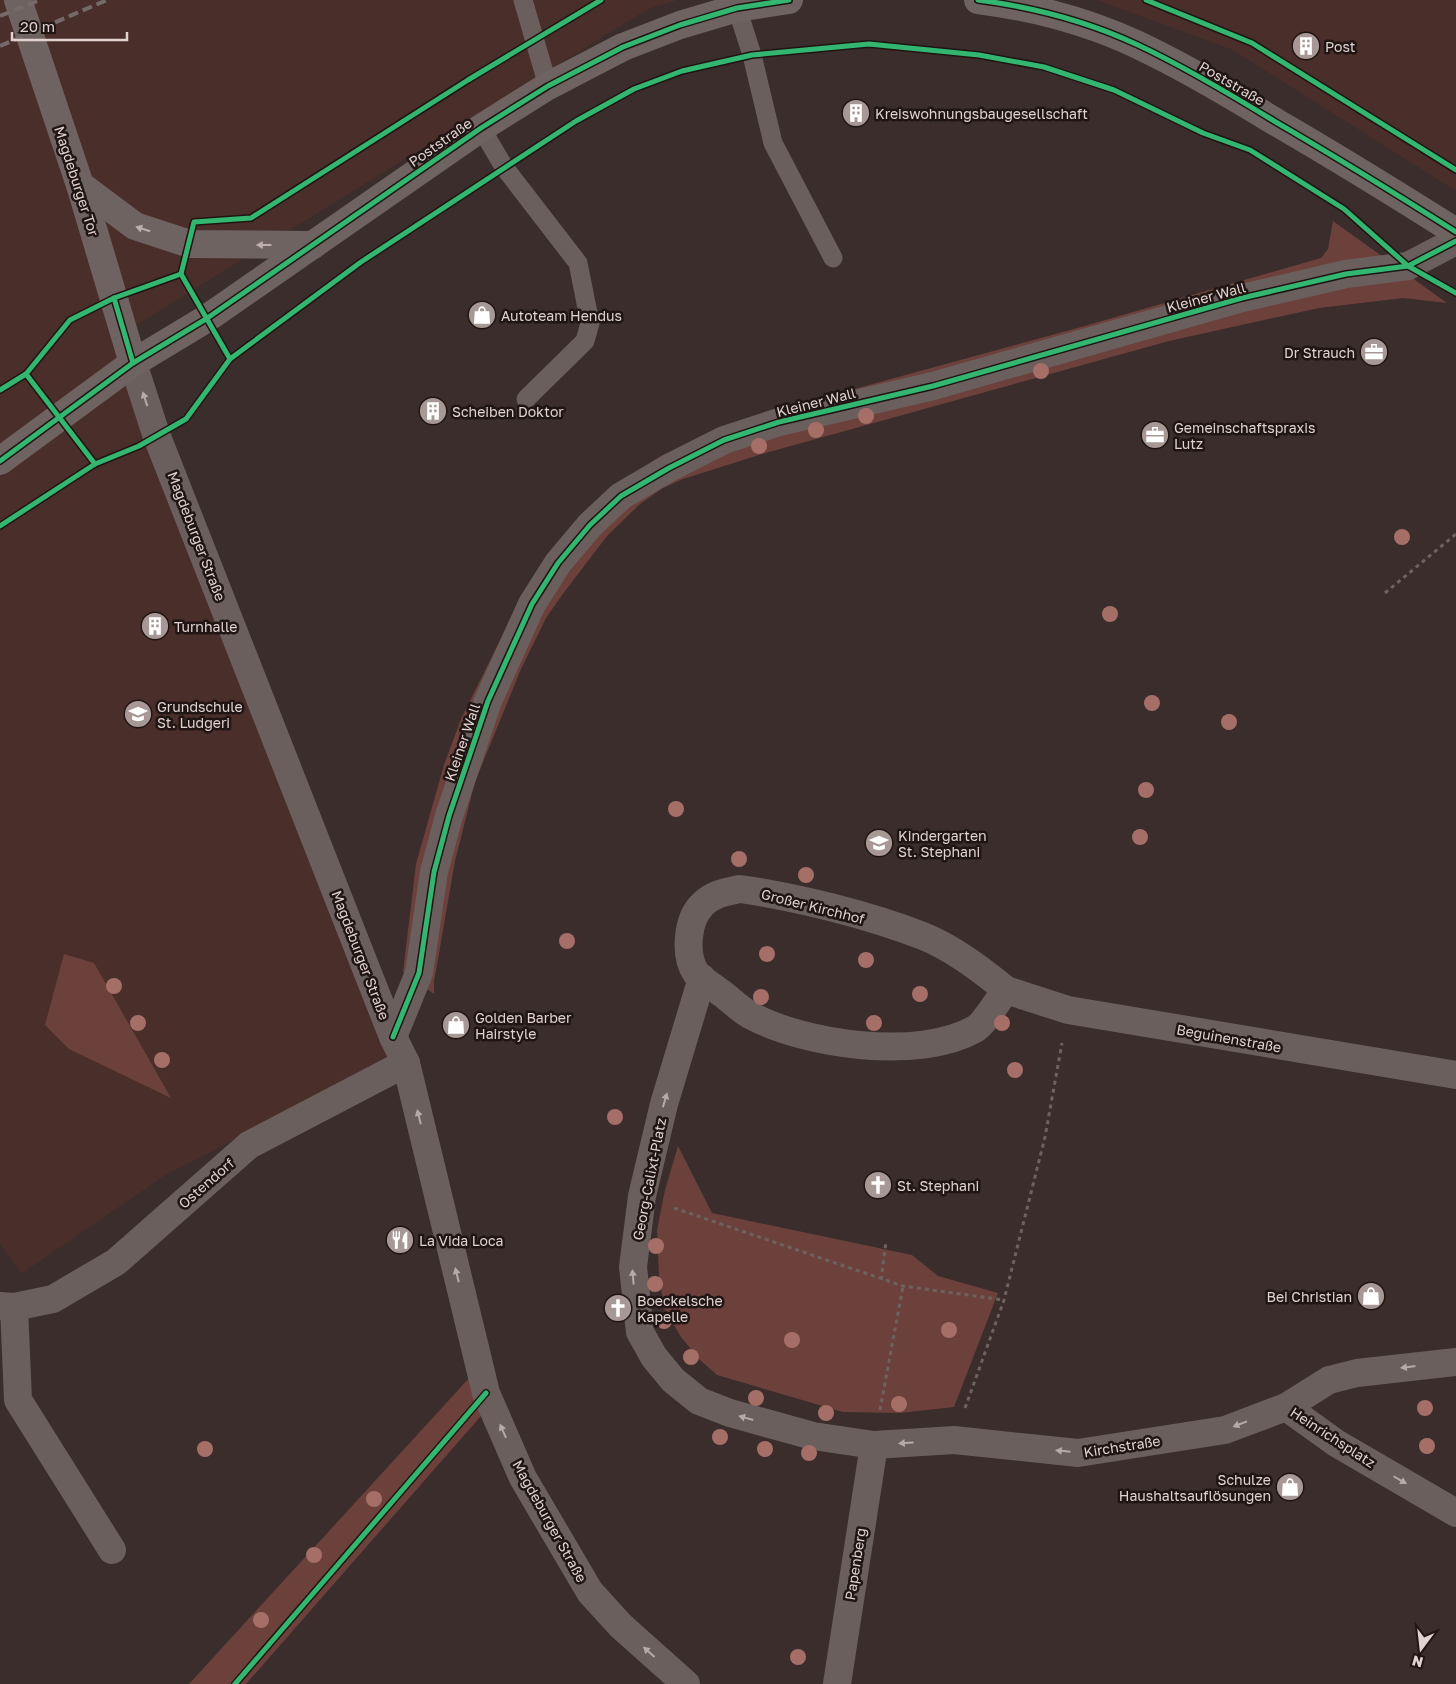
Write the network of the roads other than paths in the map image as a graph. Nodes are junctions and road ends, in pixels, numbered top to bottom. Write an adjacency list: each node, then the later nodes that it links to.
1 (18, 0): 8 (main road, Magdeburger Tor)
2 (523, 0): 6 (lane)
3 (789, 0): 5 (main road, Poststraße)
4 (978, 0): 9 (main road, Poststraße)
5 (737, 8): 6 (main road, Poststraße); 12 (lane)
6 (548, 86): 7 (main road, Poststraße)
7 (480, 128): 11 (main road, Poststraße); 14 (lane)
8 (80, 185): 11 (main road, one-way to 8); 13 (main road, Magdeburger Tor)
9 (1456, 232)
10 (1456, 241): 18 (street, Kleiner Wall)
11 (313, 245): 13 (main road, Poststraße)
12 (834, 258)
13 (133, 363): 15 (main road, Poststraße); 18 (street, Magdeburger Straße, one-way to 13)
14 (526, 399)
15 (0, 461)
16 (702, 978): 17 (street, Großer Kirchhof); 17 (street, Großer Kirchhof); 25 (street, Georg-Calixt-Platz, one-way to 16)
17 (1006, 990): 20 (street, Beguinenstraße)
18 (393, 1037): 19 (street, Magdeburger Straße)
19 (406, 1063): 21 (street, Ostendorf); 28 (street, Magdeburger Straße, one-way to 19)
20 (1456, 1075)
21 (7, 1306): 27 (street, Ostendorf)
22 (1456, 1362): 23 (street, Heinrichsplatz, one-way to 23)
23 (1286, 1407): 24 (street, Kirchstraße, one-way to 24); 26 (street, Heinrichsplatz, one-way to 26)
24 (954, 1440): 25 (street, Georg-Calixt-Platz, one-way to 25)
25 (874, 1445): 29 (street, Papenberg)
26 (1456, 1513)
27 (112, 1550)
28 (686, 1684)
29 (837, 1684)

